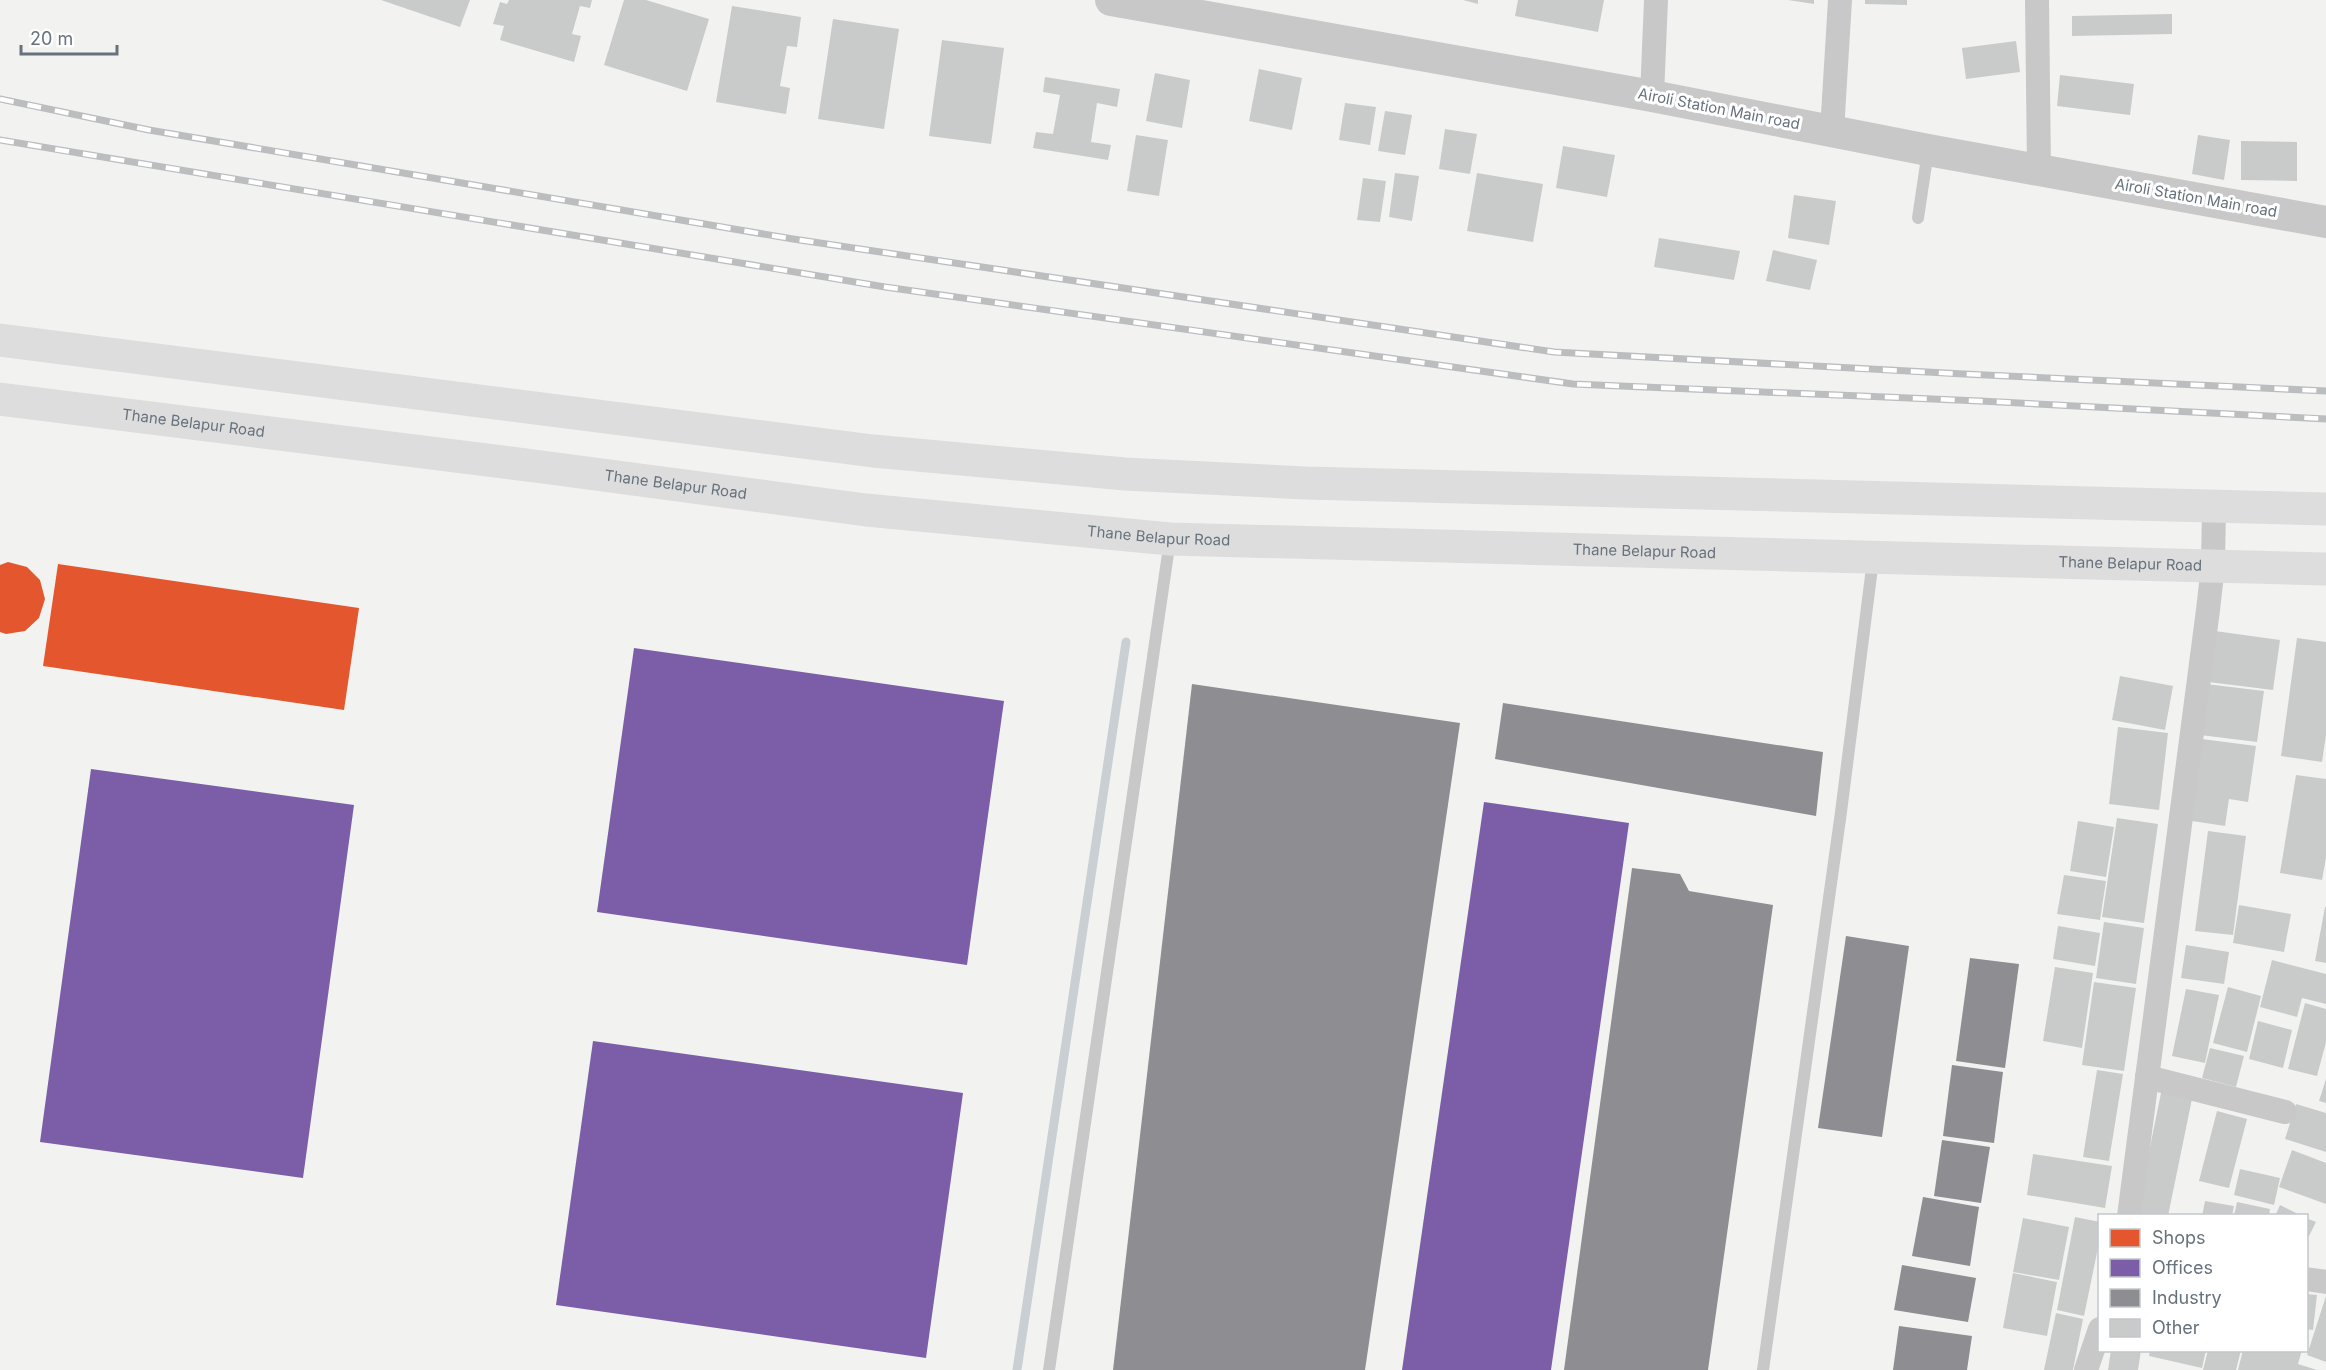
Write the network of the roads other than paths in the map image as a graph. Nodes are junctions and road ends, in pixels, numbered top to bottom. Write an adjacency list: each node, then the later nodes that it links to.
1 (1112, 0): 5 (street, Airoli Station Main road)
2 (1656, 0): 5 (street)
3 (1840, 0): 6 (street)
4 (2037, 0): 8 (street)
5 (1652, 96): 6 (street, Airoli Station Main road)
6 (1832, 131): 7 (street, Airoli Station Main road)
7 (1928, 150): 8 (street, Airoli Station Main road); 9 (lane)
8 (2039, 170): 10 (street, Airoli Station Main road)
9 (1918, 218)
10 (2326, 222)
11 (0, 340): 13 (main road)
12 (0, 399): 15 (main road, Thane Belapur Road)
13 (2214, 506): 14 (main road); 17 (street)
14 (2326, 509)
15 (1170, 539): 16 (main road, Thane Belapur Road); 25 (lane)
16 (1873, 558): 17 (main road, Thane Belapur Road); 26 (lane)
17 (2212, 566): 18 (main road, Thane Belapur Road); 19 (street)
18 (2326, 569)
19 (2147, 1077): 20 (street); 21 (street)
20 (2284, 1112)
21 (2128, 1214)
22 (2308, 1279): 23 (street)
23 (2326, 1282)
24 (2098, 1335): 27 (street)
25 (1049, 1370)
26 (1763, 1370)
27 (2086, 1370)

